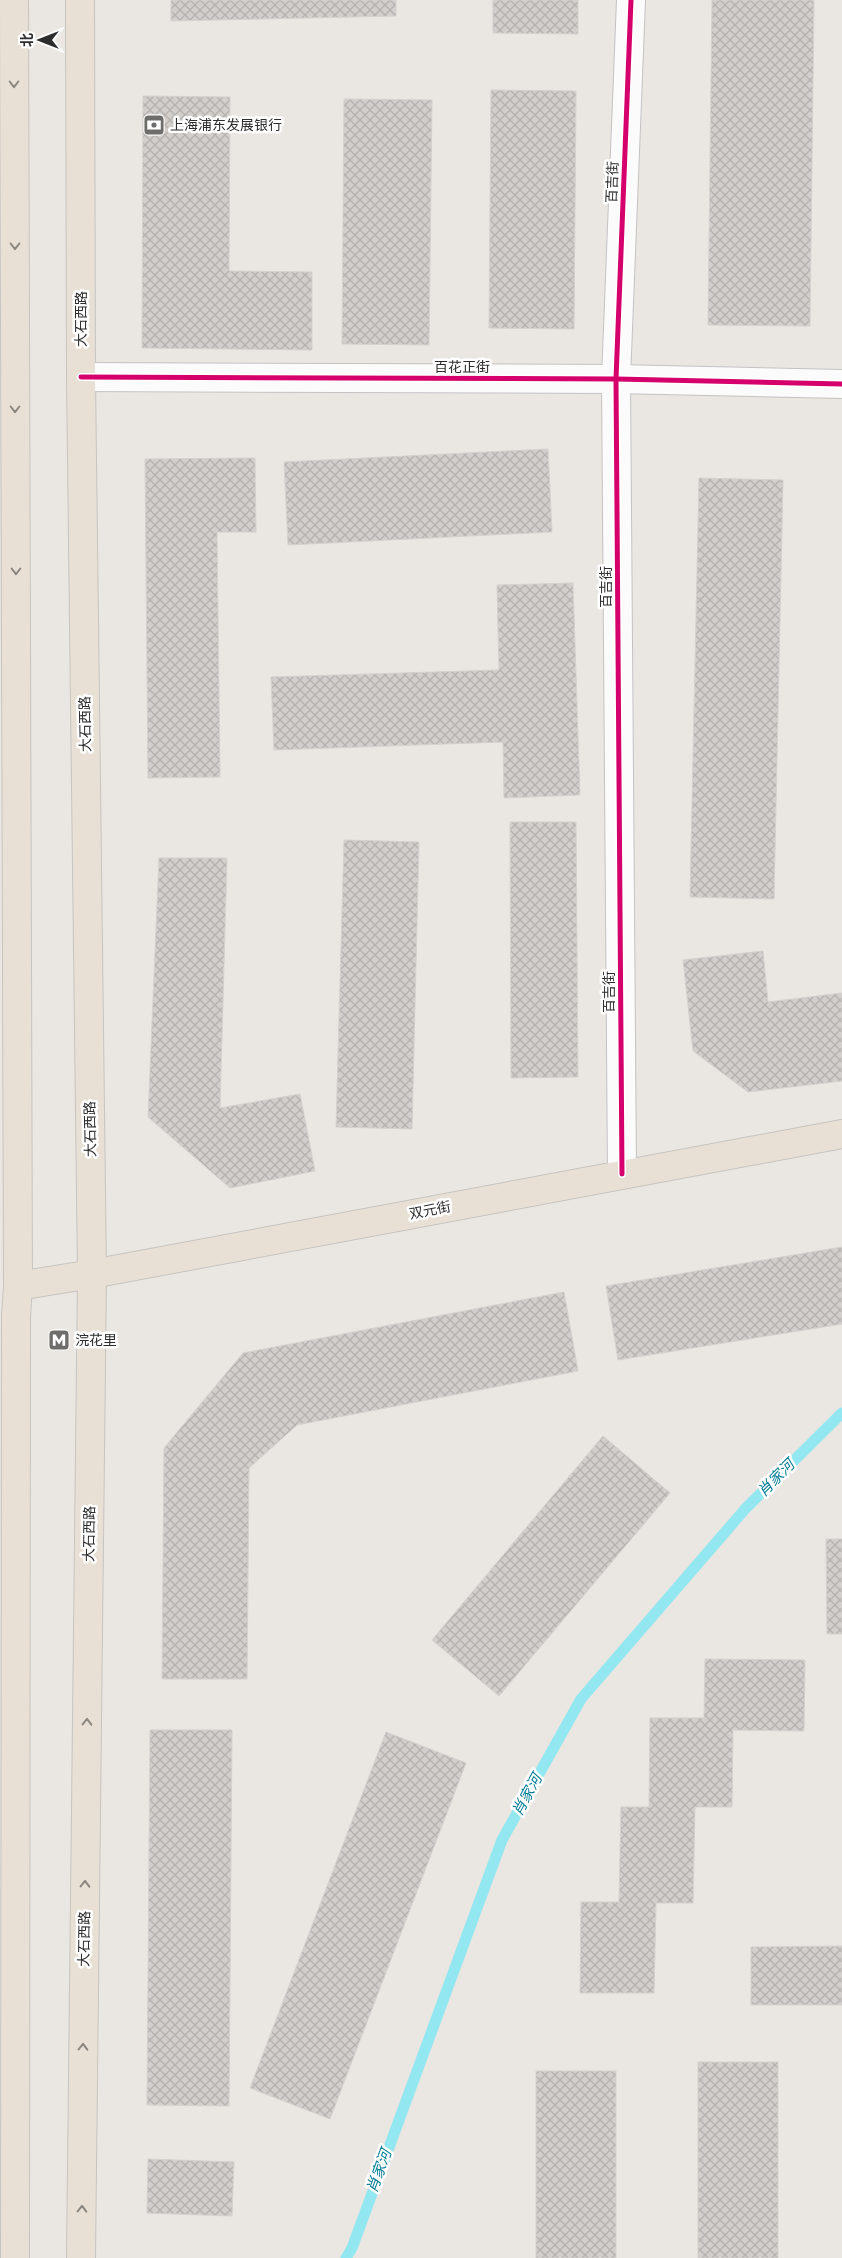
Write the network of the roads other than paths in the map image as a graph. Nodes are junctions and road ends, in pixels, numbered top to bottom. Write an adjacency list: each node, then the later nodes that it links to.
1 (14, 0): 10 (main road, one-way to 10)
2 (80, 0): 4 (main road, 大石西路)
3 (631, 0): 5 (street, 百吉街)
4 (81, 377): 5 (street, 百花正街); 9 (main road, 大石西路)
5 (616, 379): 6 (street, 百花正街); 8 (street, 百吉街)
6 (842, 384)
7 (842, 1134): 8 (main road, 双元街)
8 (622, 1174): 9 (main road, 双元街)
9 (92, 1274): 10 (main road, 双元街); 13 (main road, 大石西路, one-way to 9)
10 (18, 1286): 11 (main road)
11 (8, 2136): 12 (main road)
12 (15, 2258)
13 (81, 2258)

